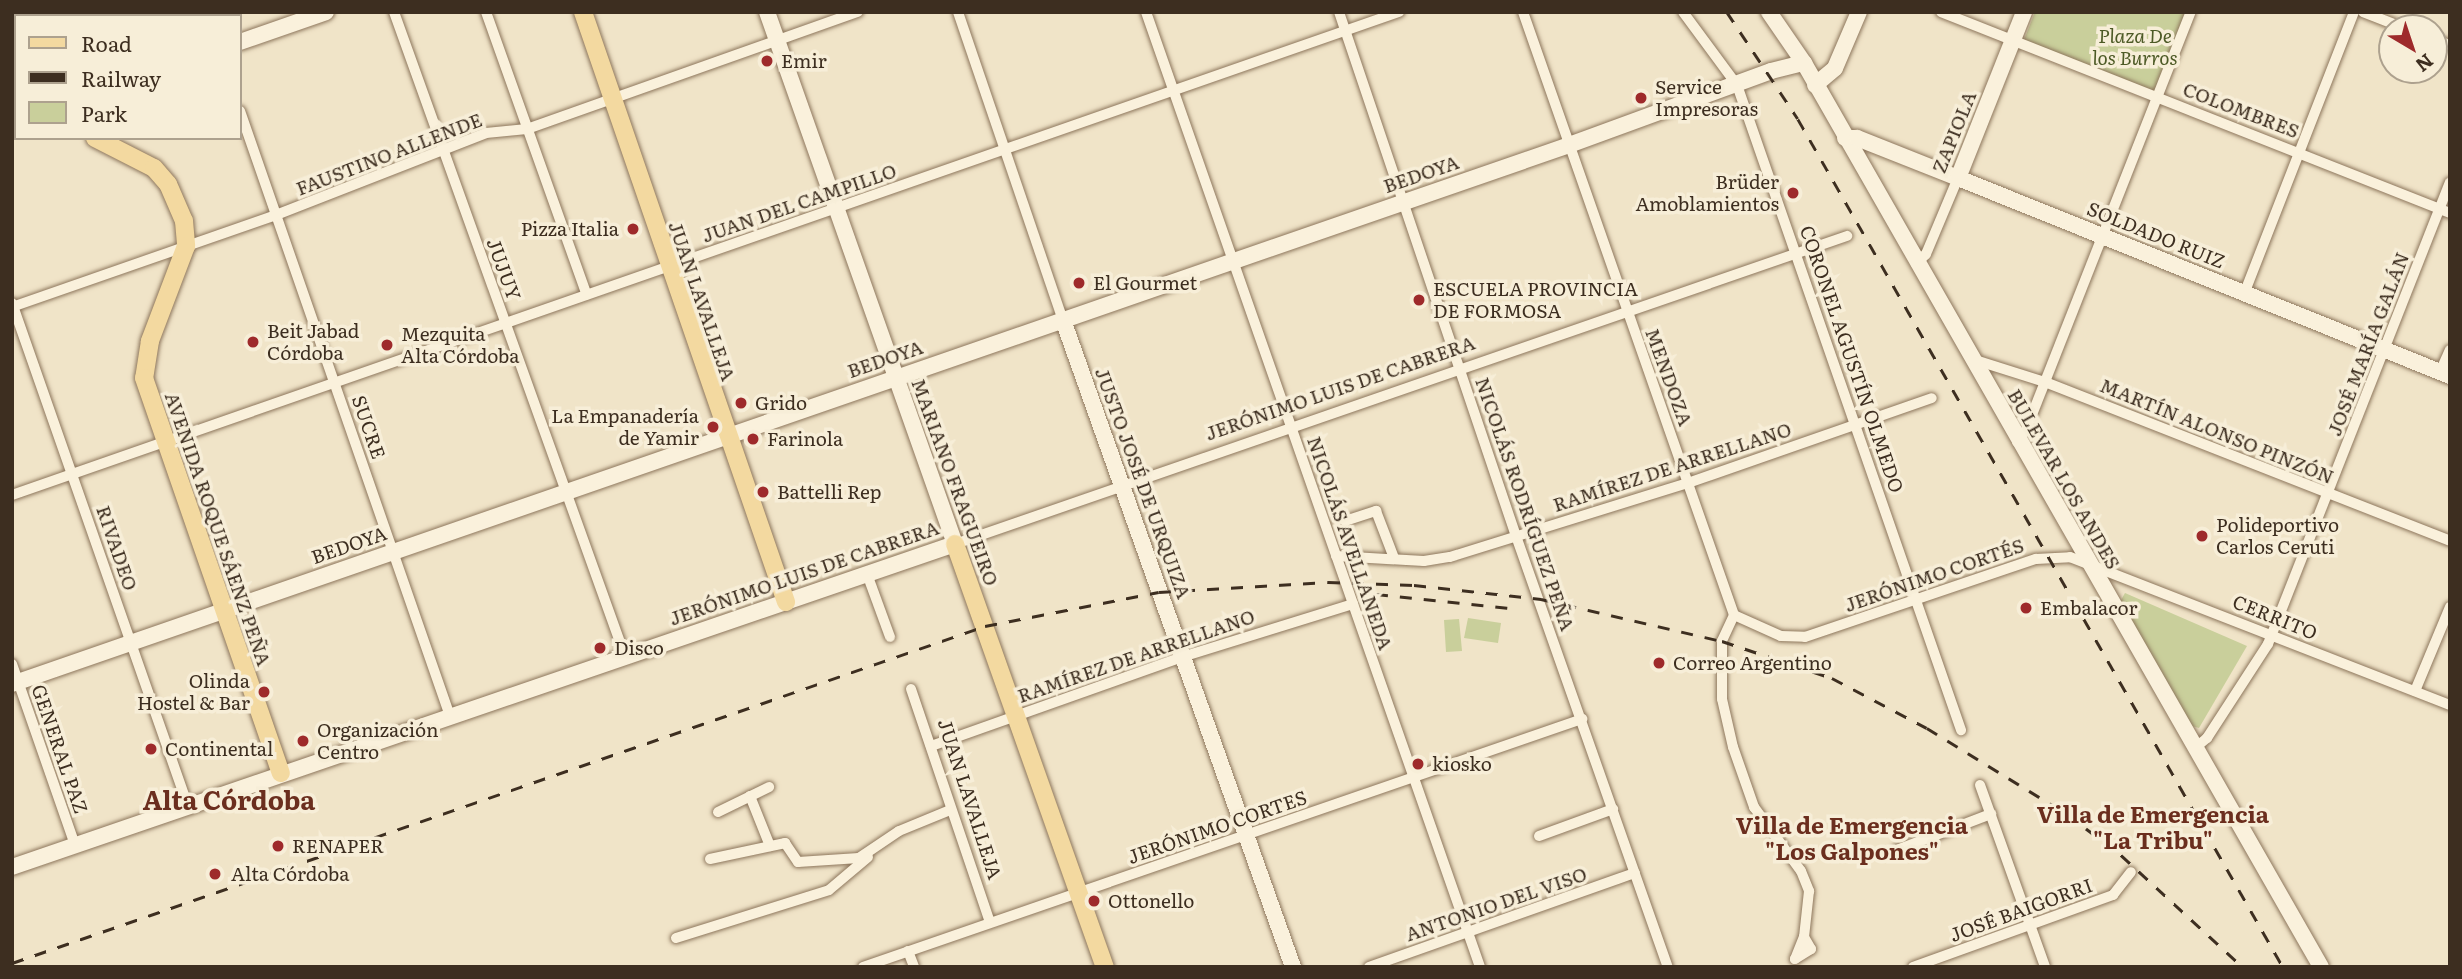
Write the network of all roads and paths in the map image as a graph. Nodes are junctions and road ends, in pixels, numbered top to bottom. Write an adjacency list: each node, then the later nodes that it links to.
1 (326, 12): 19 (main road)
2 (394, 12): 37 (street, JUJUY)
3 (486, 12): 33 (street)
4 (583, 12): 31 (main road, JUAN LAVALLEJA)
5 (767, 12): 22 (main road, MARIANO FRAGUEIRO)
6 (858, 12): 22 (street, FAUSTINO ALLENDE)
7 (958, 12): 38 (street, JUSTO JOSÉ DE URQUIZA)
8 (1146, 12): 29 (street, NICOLÁS AVELLANEDA)
9 (1339, 12): 20 (street, NICOLÁS RODRÍGUEZ PEÑA)
10 (1399, 12): 20 (street, JUAN DEL CAMPILLO)
11 (1523, 12): 36 (street, MENDOZA)
12 (1683, 12): 27 (street, CORONEL AGUSTÍN OLMEDO)
13 (1769, 12): 24 (main road, BULEVAR LOS ANDES)
14 (1859, 12): 28 (main road)
15 (1941, 12): 23 (street, COLOMBRES)
16 (2024, 12): 23 (main road, ZAPIOLA)
17 (2191, 12): 30 (street)
18 (2354, 12): 39 (street)
19 (299, 17): 21 (main road)
20 (1346, 31): 29 (street, JUAN DEL CAMPILLO); 42 (street, NICOLÁS RODRÍGUEZ PEÑA)
21 (242, 41)
22 (777, 41): 31 (street, FAUSTINO ALLENDE); 43 (main road, MARIANO FRAGUEIRO)
23 (2013, 41): 30 (street, COLOMBRES); 40 (main road, ZAPIOLA)
24 (1794, 48): 25 (main road, BULEVAR LOS ANDES); 26 (main road, BEDOYA)
25 (1804, 63): 26 (main road, BEDOYA); 28 (main road, BULEVAR LOS ANDES)
26 (1771, 71): 27 (main road, BEDOYA)
27 (1737, 85): 36 (main road, BEDOYA); 49 (street, CORONEL AGUSTÍN OLMEDO)
28 (1815, 85): 34 (main road, BULEVAR LOS ANDES)
29 (1173, 91): 38 (street, JUAN DEL CAMPILLO); 50 (street, NICOLÁS AVELLANEDA)
30 (2158, 97): 39 (street, COLOMBRES); 47 (street)
31 (611, 100): 33 (street, FAUSTINO ALLENDE); 52 (main road, JUAN LAVALLEJA)
32 (242, 117): 45 (street, SUCRE)
33 (527, 129): 37 (street, FAUSTINO ALLENDE); 54 (street)
34 (1844, 138): 40 (main road, SOLDADO RUIZ); 51 (main road, BULEVAR LOS ANDES)
35 (100, 140): 48 (main road, AVENIDA ROQUE SÁENZ PEÑA)
36 (1569, 145): 42 (main road, BEDOYA); 56 (street, MENDOZA)
37 (442, 150): 45 (street, FAUSTINO ALLENDE); 58 (street, JUJUY)
38 (1004, 150): 43 (street, JUAN DEL CAMPILLO); 57 (street, JUSTO JOSÉ DE URQUIZA)
39 (2298, 152): 44 (street, COLOMBRES); 53 (street)
40 (1958, 178): 47 (main road, SOLDADO RUIZ); 51 (street, ZAPIOLA)
41 (2450, 183): 44 (street, JOSÉ MARÍA GALÁN)
42 (1403, 202): 50 (main road, BEDOYA); 62 (street, NICOLÁS RODRÍGUEZ PEÑA)
43 (834, 209): 52 (street, JUAN DEL CAMPILLO); 64 (main road, MARIANO FRAGUEIRO)
44 (2445, 211): 59 (street, JOSÉ MARÍA GALÁN)
45 (276, 215): 48 (street, FAUSTINO ALLENDE); 66 (street, SUCRE)
46 (1847, 236): 49 (street, JERÓNIMO LUIS DE CABRERA)
47 (2103, 237): 53 (main road, SOLDADO RUIZ); 65 (street)
48 (186, 246): 55 (street, FAUSTINO ALLENDE); 71 (main road, AVENIDA ROQUE SÁENZ PEÑA)
49 (1797, 251): 56 (street, JERÓNIMO LUIS DE CABRERA); 68 (street, CORONEL AGUSTÍN OLMEDO)
50 (1233, 261): 57 (main road, BEDOYA); 69 (street, NICOLÁS AVELLANEDA)
51 (1916, 264): 61 (main road, BULEVAR LOS ANDES)
52 (668, 267): 54 (street, JUAN DEL CAMPILLO); 70 (main road, JUAN LAVALLEJA)
53 (2244, 294): 59 (main road, SOLDADO RUIZ)
54 (587, 295): 58 (street, JUAN DEL CAMPILLO)
55 (13, 305): 73 (street, RIVADEO)
56 (1628, 313): 62 (street, JERÓNIMO LUIS DE CABRERA); 74 (street, MENDOZA)
57 (1063, 320): 64 (main road, BEDOYA); 75 (main road, JUSTO JOSÉ DE URQUIZA)
58 (505, 323): 66 (street, JUAN DEL CAMPILLO); 76 (street, JUJUY)
59 (2384, 350): 63 (main road, SOLDADO RUIZ); 77 (street, JOSÉ MARÍA GALÁN)
60 (2450, 350): 63 (street)
61 (1970, 358): 65 (street, MARTÍN ALONSO PINZÓN); 72 (main road, BULEVAR LOS ANDES)
62 (1459, 368): 69 (street, JERÓNIMO LUIS DE CABRERA); 80 (street, NICOLÁS RODRÍGUEZ PEÑA)
63 (2447, 377)
64 (896, 378): 70 (main road, BEDOYA); 82 (main road, MARIANO FRAGUEIRO)
65 (2045, 382): 72 (street); 77 (street, MARTÍN ALONSO PINZÓN)
66 (335, 383): 71 (street, JUAN DEL CAMPILLO); 83 (street, SUCRE)
67 (1932, 398): 68 (street, RAMÍREZ DE ARRELLANO)
68 (1855, 425): 74 (street, RAMÍREZ DE ARRELLANO); 88 (street, CORONEL AGUSTÍN OLMEDO)
69 (1291, 428): 75 (street, JERÓNIMO LUIS DE CABRERA); 84 (street, NICOLÁS AVELLANEDA)
70 (728, 436): 76 (main road, BEDOYA); 89 (main road, JUAN LAVALLEJA)
71 (163, 442): 73 (street, JUAN DEL CAMPILLO); 92 (main road, AVENIDA ROQUE SÁENZ PEÑA)
72 (2017, 442): 86 (main road, BULEVAR LOS ANDES)
73 (72, 474): 78 (street, JUAN DEL CAMPILLO); 96 (street, RIVADEO)
74 (1688, 483): 80 (street, RAMÍREZ DE ARRELLANO); 93 (street, MENDOZA)
75 (1119, 484): 82 (street, JERÓNIMO LUIS DE CABRERA); 98 (main road, JUSTO JOSÉ DE URQUIZA)
76 (566, 492): 83 (main road, BEDOYA); 97 (street, JUJUY)
77 (2328, 494): 81 (street, MARTÍN ALONSO PINZÓN); 94 (street, JOSÉ MARÍA GALÁN)
78 (12, 495)
79 (1345, 521): 85 (street)
80 (1516, 536): 85 (street, RAMÍREZ DE ARRELLANO); 106 (street, NICOLÁS RODRÍGUEZ PEÑA)
81 (2450, 541)
82 (955, 544): 87 (main road, JERÓNIMO LUIS DE CABRERA); 104 (main road, MARIANO FRAGUEIRO)
83 (394, 552): 92 (main road, BEDOYA); 105 (street, SUCRE)
84 (1336, 556): 85 (street, RAMÍREZ DE ARRELLANO); 90 (street, NICOLÁS AVELLANEDA)
85 (1394, 558)
86 (2088, 562): 88 (street, JERÓNIMO CORTÉS); 94 (street, CERRITO); 109 (main road, BULEVAR LOS ANDES)
87 (867, 574): 89 (main road, JERÓNIMO LUIS DE CABRERA); 95 (street)
88 (1916, 601): 93 (street, JERÓNIMO CORTÉS); 107 (street, CORONEL AGUSTÍN OLMEDO)
89 (786, 602): 97 (main road, JERÓNIMO LUIS DE CABRERA)
90 (1353, 604): 98 (street, RAMÍREZ DE ARRELLANO); 111 (street, NICOLÁS AVELLANEDA)
91 (2450, 607): 102 (street)
92 (225, 610): 96 (main road, BEDOYA); 110 (main road, AVENIDA ROQUE SÁENZ PEÑA)
93 (1734, 615): 134 (street)
94 (2272, 635): 102 (street, CERRITO); 109 (street, JOSÉ MARÍA GALÁN)
95 (891, 637)
96 (132, 643): 100 (main road, BEDOYA); 115 (street, RIVADEO)
97 (625, 656): 105 (main road, JERÓNIMO LUIS DE CABRERA)
98 (1182, 657): 104 (street, RAMÍREZ DE ARRELLANO); 120 (main road, JUSTO JOSÉ DE URQUIZA)
99 (12, 664): 100 (street, GENERAL PAZ)
100 (15, 683): 122 (street, GENERAL PAZ)
101 (911, 689): 108 (street, JUAN LAVALLEJA)
102 (2415, 691): 103 (street, CERRITO)
103 (2450, 705)
104 (1017, 715): 108 (street, RAMÍREZ DE ARRELLANO); 130 (main road, MARIANO FRAGUEIRO)
105 (450, 716): 110 (main road, JERÓNIMO LUIS DE CABRERA)
106 (1582, 719): 111 (street, JERÓNIMO CORTES); 116 (street, NICOLÁS RODRÍGUEZ PEÑA)
107 (1961, 730)
108 (931, 746): 117 (street, JUAN LAVALLEJA)
109 (2195, 748): 146 (main road, BULEVAR LOS ANDES)
110 (281, 773): 115 (main road, JERÓNIMO LUIS DE CABRERA)
111 (1414, 777): 120 (street, JERÓNIMO CORTES); 133 (street, NICOLÁS AVELLANEDA)
112 (1980, 785): 119 (street)
113 (769, 787): 114 (street)
114 (750, 796): 118 (street); 123 (street)
115 (188, 806): 122 (main road, JERÓNIMO LUIS DE CABRERA)
116 (1613, 809): 121 (street); 129 (street, NICOLÁS RODRÍGUEZ PEÑA)
117 (950, 810): 125 (street); 131 (street, JUAN LAVALLEJA)
118 (718, 812)
119 (1991, 814): 124 (street); 132 (street)
120 (1246, 835): 130 (street, JERÓNIMO CORTES); 140 (main road, JUSTO JOSÉ DE URQUIZA)
121 (1539, 836)
122 (75, 845): 127 (main road, JERÓNIMO LUIS DE CABRERA)
123 (770, 846): 125 (street); 126 (street)
124 (1897, 850)
125 (872, 852): 135 (street)
126 (710, 859)
127 (12, 867)
128 (2131, 872): 132 (street, JOSÉ BAIGORRI)
129 (1635, 873): 133 (street, ANTONIO DEL VISO); 143 (street, NICOLÁS RODRÍGUEZ PEÑA)
130 (1079, 892): 131 (street, JERÓNIMO CORTES); 139 (main road, MARIANO FRAGUEIRO)
131 (990, 922): 136 (street, JERÓNIMO CORTES)
132 (2031, 926): 144 (street, JOSÉ BAIGORRI); 145 (street)
133 (1468, 932): 141 (street, ANTONIO DEL VISO); 142 (street, NICOLÁS AVELLANEDA)
134 (1804, 937)
135 (677, 938)
136 (908, 951): 137 (street, JERÓNIMO CORTES); 138 (street)
137 (863, 967)
138 (914, 967)
139 (1105, 967)
140 (1293, 967)
141 (1369, 967)
142 (1480, 967)
143 (1668, 967)
144 (1913, 967)
145 (2045, 967)
146 (2321, 967)

